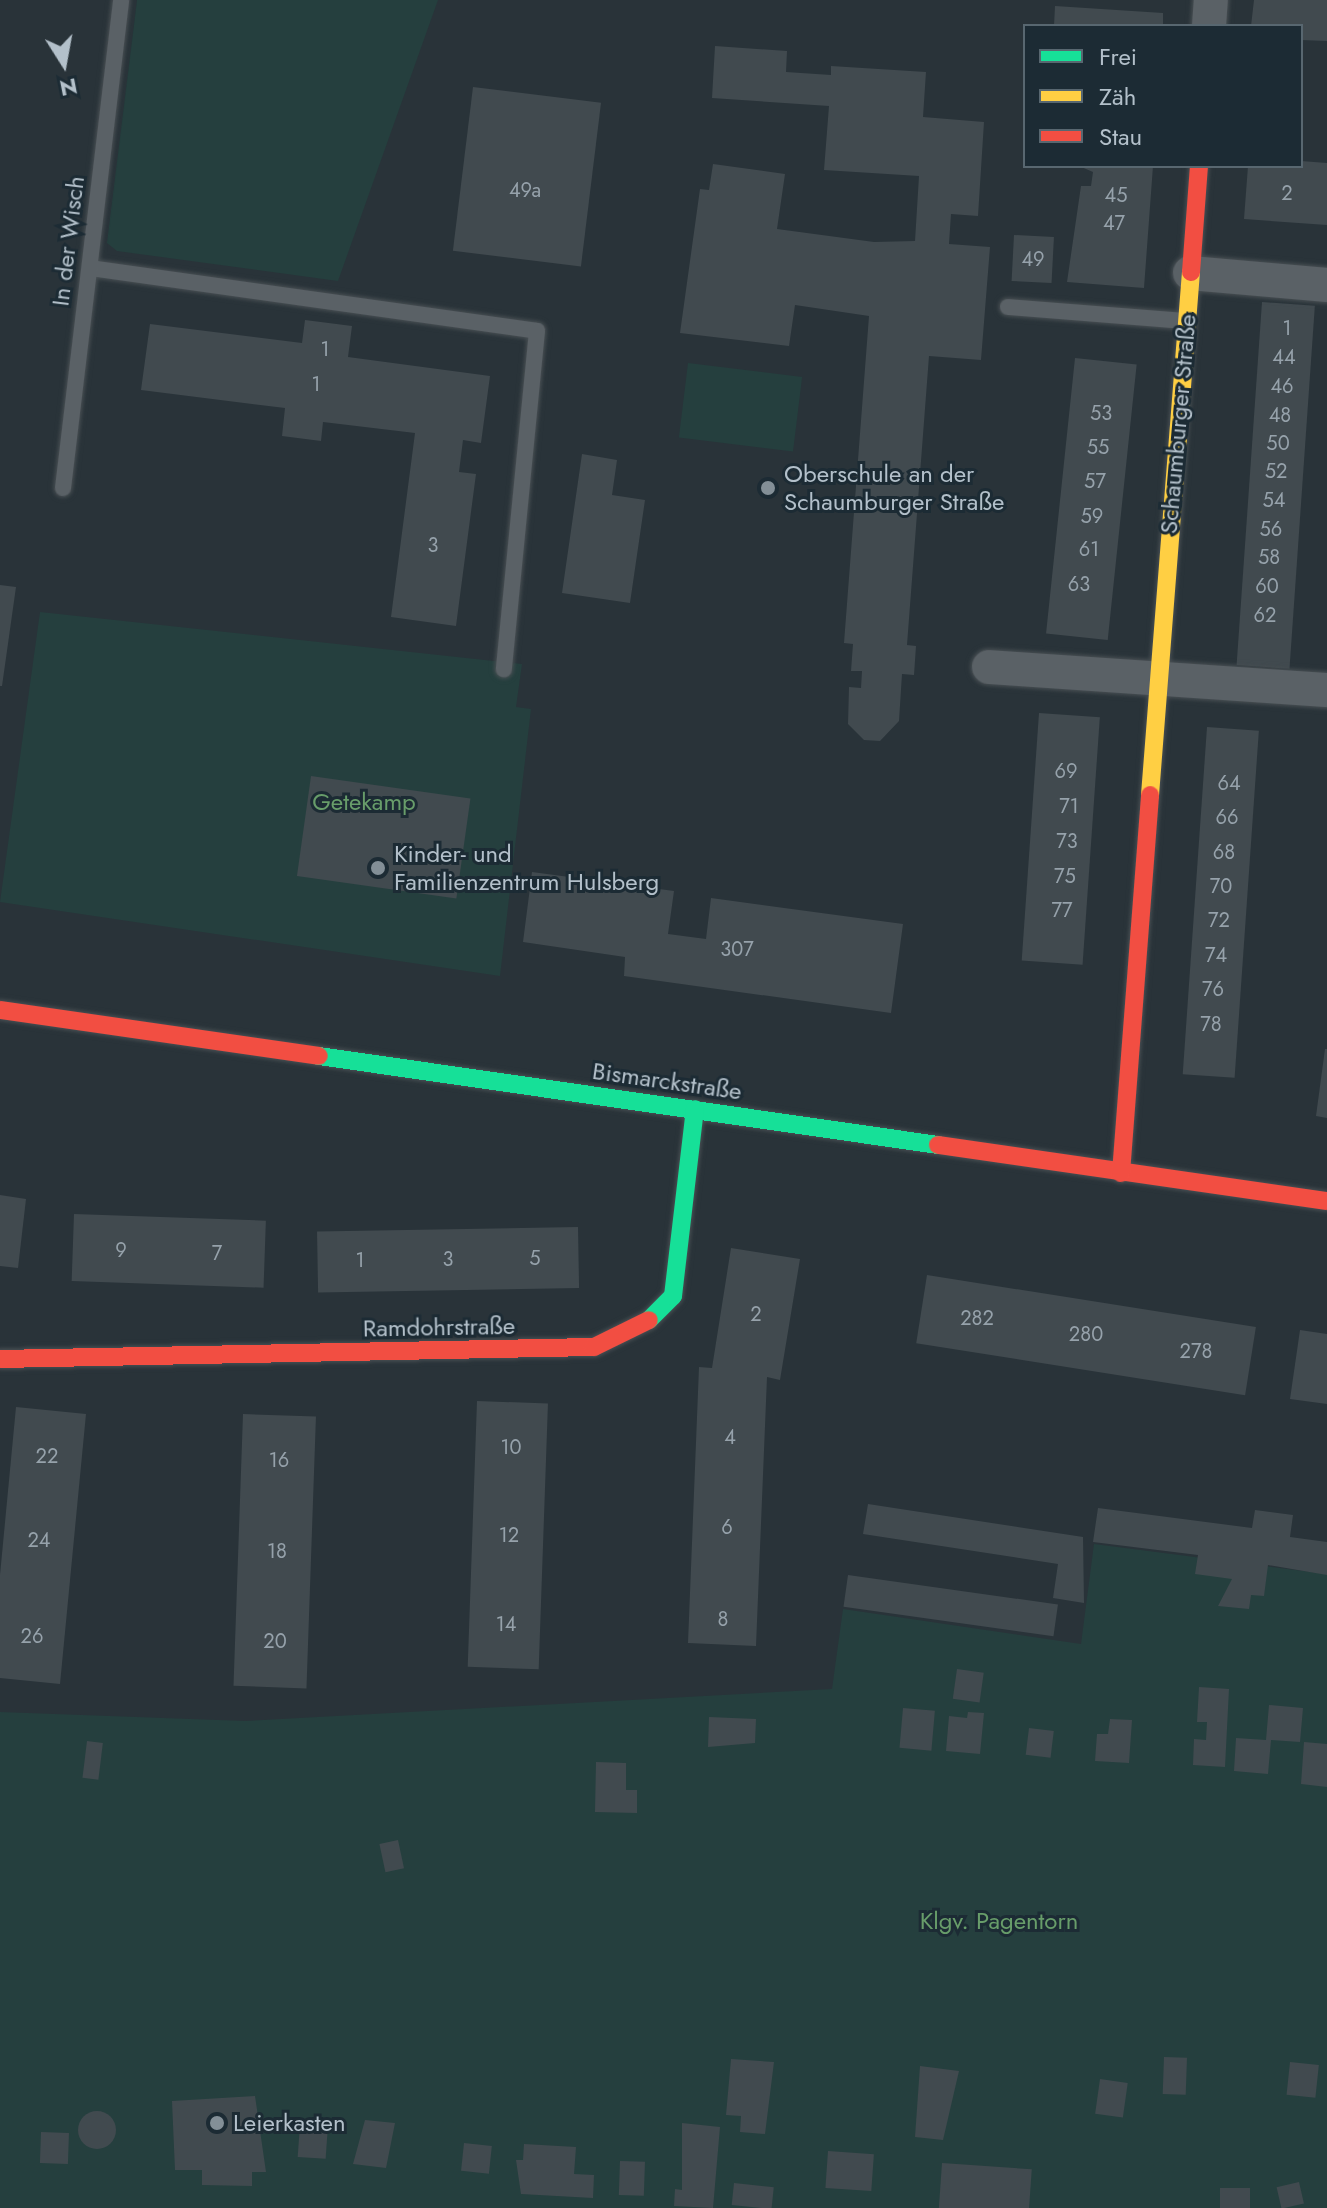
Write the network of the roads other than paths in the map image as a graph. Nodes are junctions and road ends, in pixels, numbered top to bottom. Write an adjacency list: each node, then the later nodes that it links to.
1 (121, 0): 5 (lane, In der Wisch)
2 (1211, 0): 3 (street)
3 (1209, 24)
4 (1199, 168): 6 (street, Schaumburger Straße)
5 (90, 268): 10 (lane, In der Wisch); 12 (lane)
6 (1190, 273): 7 (street); 9 (street, Schaumburger Straße)
7 (1327, 285)
8 (1008, 307): 9 (lane)
9 (1187, 321): 13 (street, Schaumburger Straße)
10 (63, 488)
11 (989, 667): 13 (street)
12 (504, 669)
13 (1158, 682): 14 (street); 17 (street, Schaumburger Straße)
14 (1327, 690)
15 (0, 1010): 16 (street, Bismarckstraße)
16 (695, 1109): 17 (street, Bismarckstraße); 19 (street, Ramdohrstraße)
17 (1121, 1173): 18 (street, Bismarckstraße)
18 (1327, 1201)
19 (0, 1359)

